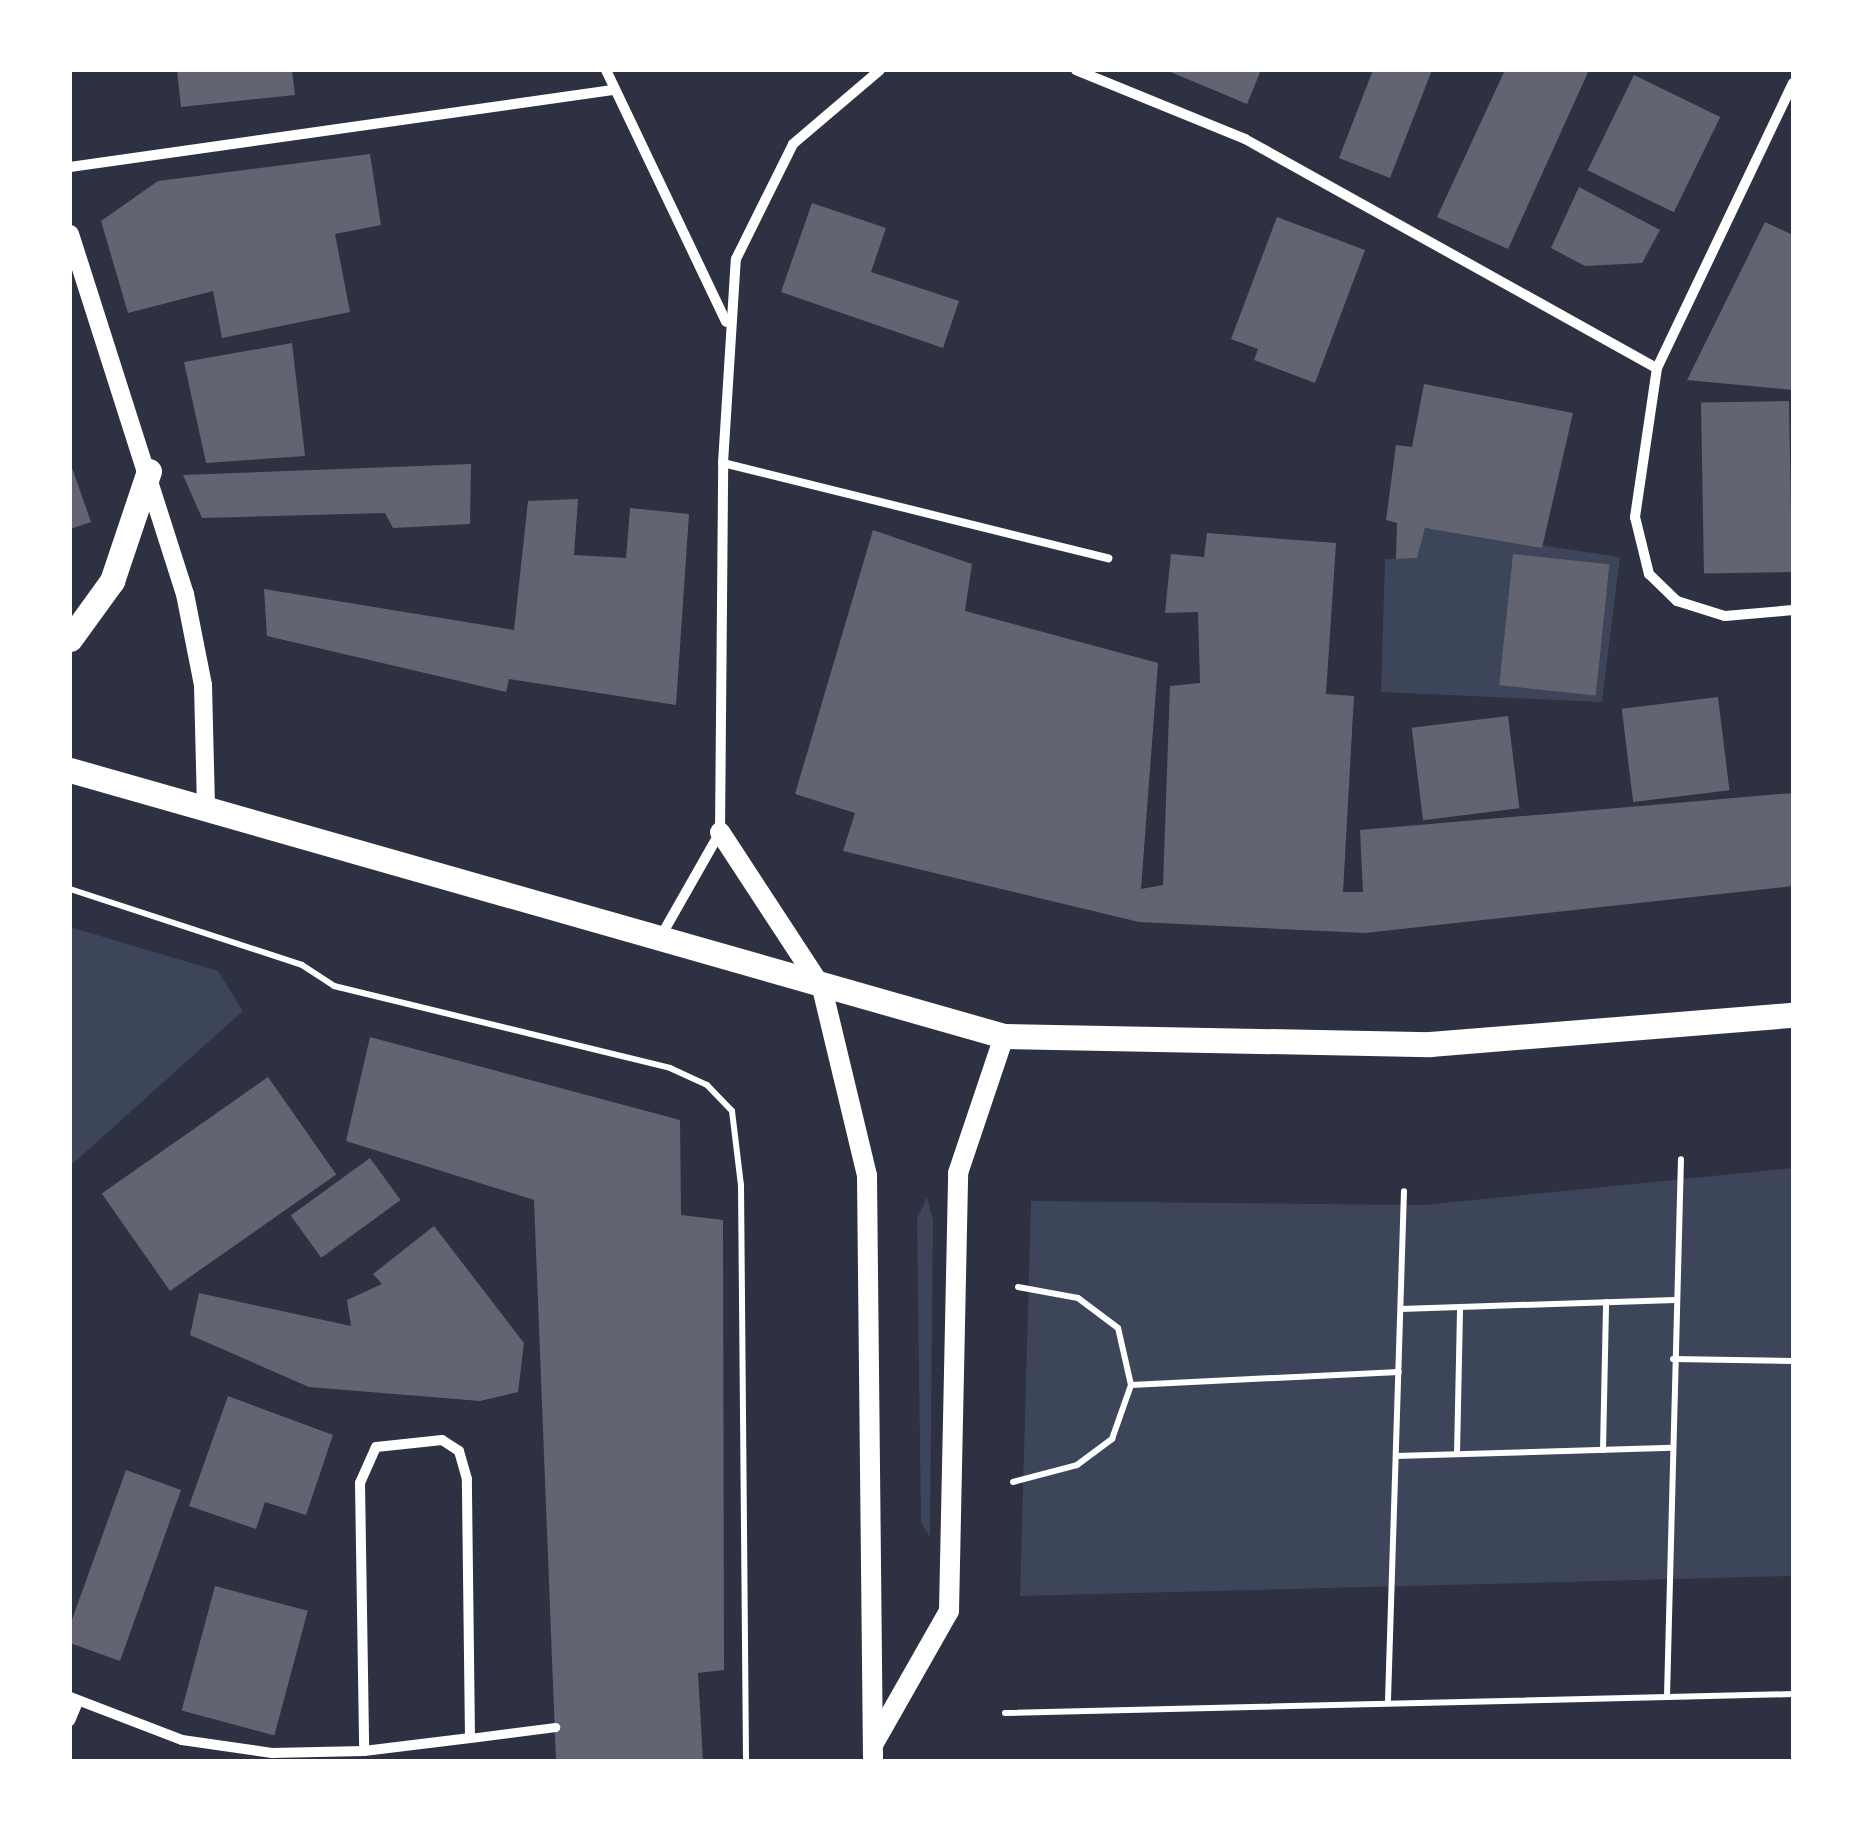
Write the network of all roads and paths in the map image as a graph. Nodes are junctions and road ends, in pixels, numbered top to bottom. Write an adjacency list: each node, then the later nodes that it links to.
1 (606, 70): 5 (street)
2 (880, 70): 8 (street)
3 (1076, 70): 9 (street)
4 (1793, 82): 9 (street)
5 (613, 90): 6 (street); 8 (street)
6 (70, 168)
7 (70, 234): 11 (street)
8 (727, 324): 10 (street)
9 (1657, 368): 13 (street)
10 (723, 463): 12 (lane); 17 (street)
11 (150, 471): 14 (main road); 16 (street)
12 (1108, 558)
13 (1793, 610)
14 (70, 639)
15 (70, 770): 16 (main road)
16 (206, 807): 19 (main road)
17 (720, 832): 19 (street); 20 (main road)
18 (70, 889): 49 (path)
19 (660, 936): 20 (main road)
20 (822, 988): 22 (main road); 48 (main road)
21 (1793, 1014): 22 (main road)
22 (1004, 1036): 48 (main road)
23 (1681, 1160): 26 (path)
24 (1404, 1191): 29 (path)
25 (1018, 1287): 33 (path)
26 (1675, 1300): 27 (path); 30 (path)
27 (1606, 1302): 28 (path); 35 (path)
28 (1460, 1306): 29 (path); 36 (path)
29 (1401, 1309): 32 (path)
30 (1673, 1359): 31 (path); 34 (path)
31 (1793, 1361)
32 (1399, 1372): 33 (path); 37 (path)
33 (1131, 1386): 38 (path)
34 (1672, 1448): 35 (path); 40 (path)
35 (1603, 1450): 36 (path)
36 (1458, 1454): 37 (path)
37 (1396, 1456): 42 (path)
38 (1014, 1482)
39 (1793, 1694): 40 (path)
40 (1667, 1696): 42 (path)
41 (74, 1700): 44 (street); 47 (street)
42 (1388, 1700): 43 (path)
43 (1005, 1713)
44 (70, 1721)
45 (555, 1727): 46 (street)
46 (470, 1738): 47 (street); 47 (street)
47 (364, 1751)
48 (874, 1753)
49 (746, 1761)

